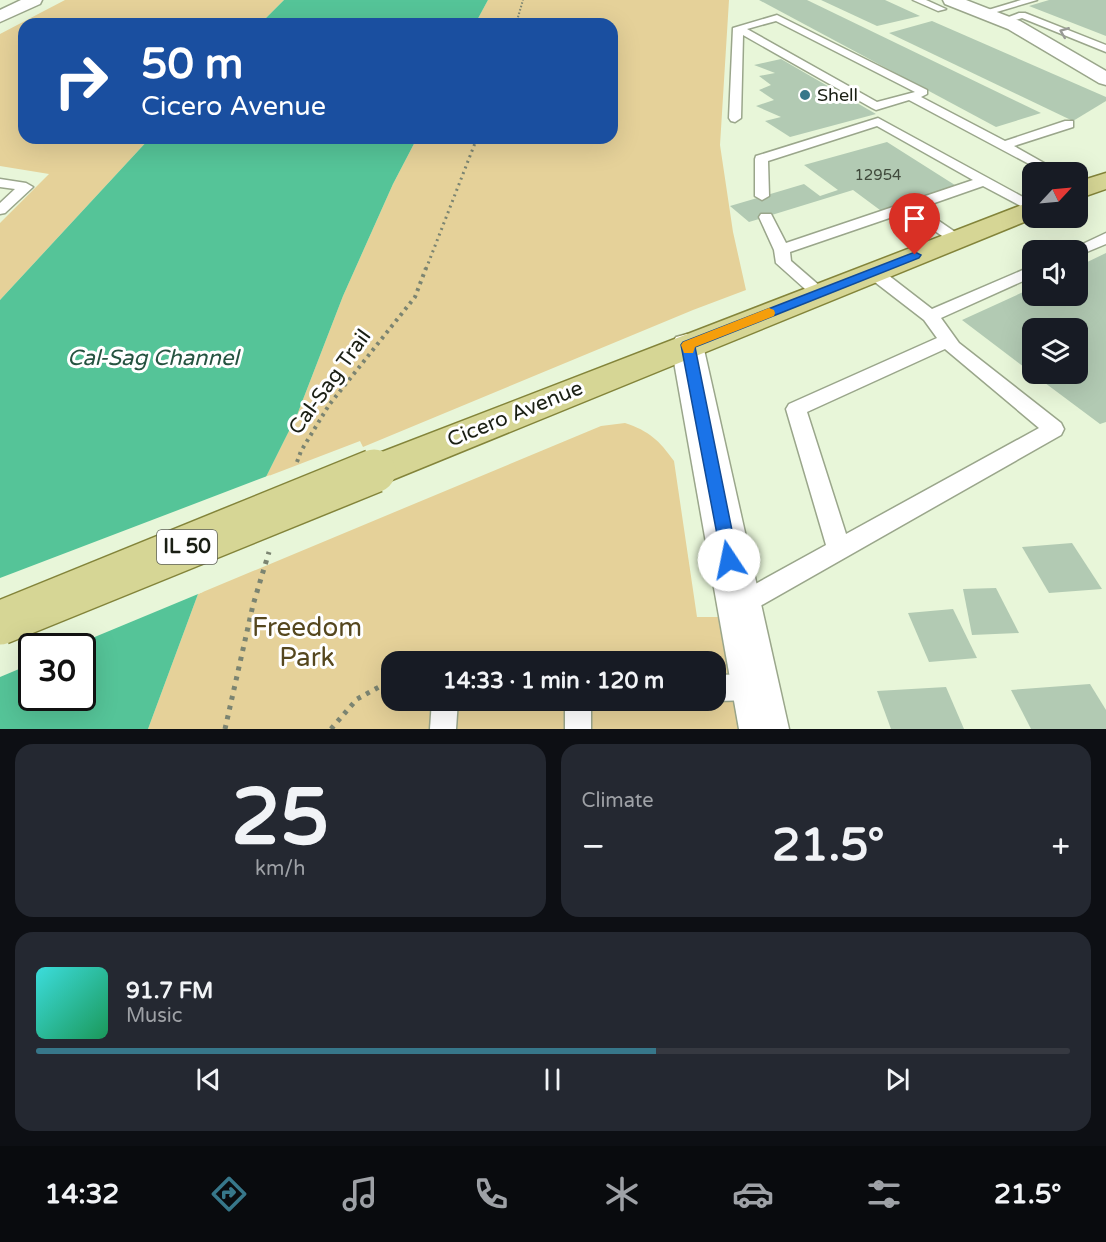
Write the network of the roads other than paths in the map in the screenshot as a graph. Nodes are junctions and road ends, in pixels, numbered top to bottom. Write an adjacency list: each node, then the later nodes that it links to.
1 (34, 0): 6 (street)
2 (918, 0): 4 (lane)
3 (1032, 0): 5 (lane)
4 (946, 5): 5 (street)
5 (983, 13): 7 (street)
6 (0, 17)
7 (1003, 21): 9 (lane, one-way to 7); 10 (street)
8 (738, 28): 11 (lane); 11 (lane); 12 (lane)
9 (1106, 49)
10 (1106, 79)
11 (910, 96): 14 (lane)
12 (735, 118)
13 (1069, 124): 14 (lane)
14 (1004, 146): 15 (lane)
15 (1034, 162)
16 (984, 181): 18 (lane); 19 (lane); 20 (lane)
17 (0, 183): 21 (lane)
18 (762, 196)
19 (1022, 202)
20 (909, 207): 25 (lane); 27 (lane)
21 (0, 210)
22 (1022, 212): 25 (main road, Cicero Avenue / IL 50)
23 (766, 217): 27 (lane)
24 (1106, 238): 26 (lane)
25 (957, 239): 28 (main road, Cicero Avenue / IL 50)
26 (1088, 246)
27 (782, 250): 30 (lane)
28 (873, 272): 30 (main road, Cicero Avenue / IL 50); 31 (lane)
29 (1022, 275): 31 (lane)
30 (820, 292): 33 (main road, Cicero Avenue / IL 50)
31 (930, 316): 32 (lane)
32 (948, 340): 34 (lane); 34 (lane)
33 (687, 345): 35 (street); 36 (main road, Cicero Avenue / IL 50, bridge)
34 (839, 549): 35 (lane)
35 (738, 606): 37 (street)
36 (0, 622)
37 (755, 687): 38 (lane); 43 (street)
38 (726, 688)
39 (444, 711): 41 (lane)
40 (578, 711): 42 (lane)
41 (443, 729)
42 (578, 729)
43 (764, 729)

